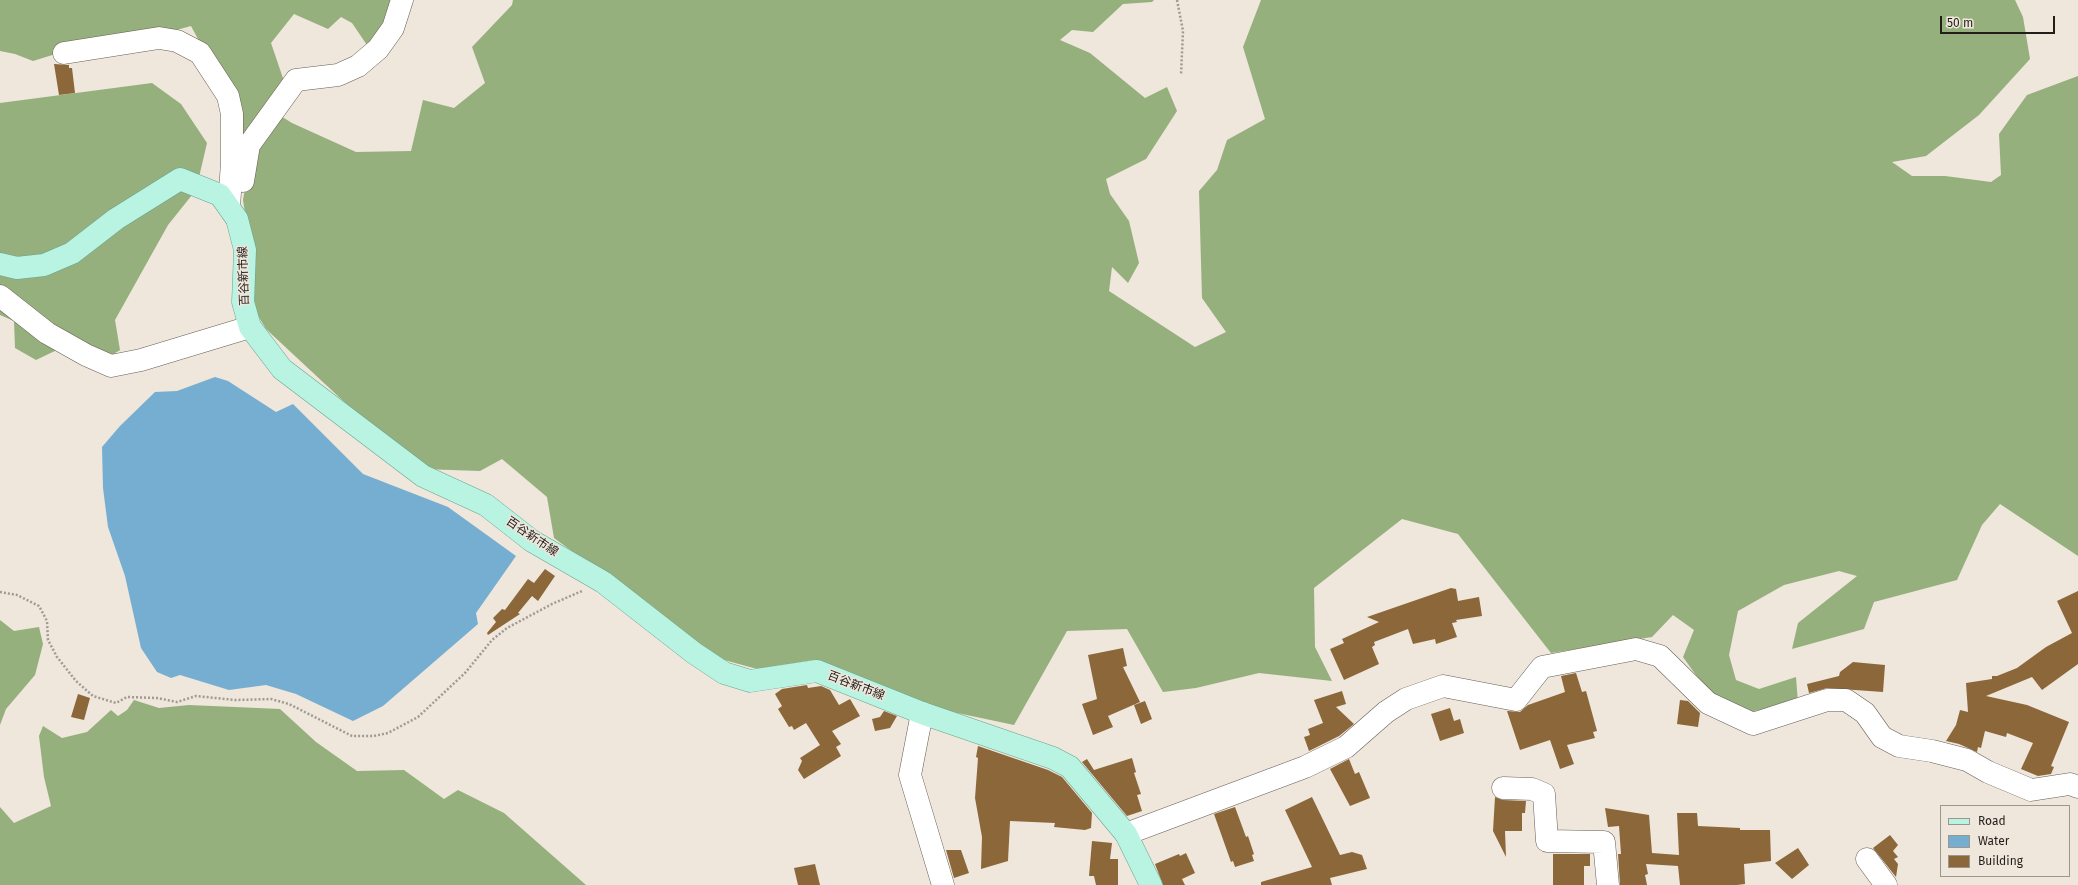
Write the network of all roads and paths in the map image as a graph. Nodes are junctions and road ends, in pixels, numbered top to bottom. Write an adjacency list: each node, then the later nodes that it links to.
1 (402, 0): 5 (street)
2 (1177, 0): 4 (path)
3 (64, 53): 5 (street)
4 (1181, 75)
5 (229, 207): 6 (main road, 百谷新市線); 8 (main road, 百谷新市線)
6 (0, 264)
7 (0, 296): 8 (street)
8 (250, 327): 9 (main road, 百谷新市線)
9 (604, 582): 10 (path); 11 (main road, 百谷新市線)
10 (0, 592)
11 (922, 713): 14 (main road, 百谷新市線); 16 (street)
12 (2078, 787): 14 (street)
13 (1503, 788): 18 (street)
14 (1126, 834): 17 (main road, 百谷新市線)
15 (1867, 859): 19 (street)
16 (943, 885)
17 (1151, 885)
18 (1608, 885)
19 (1886, 885)

